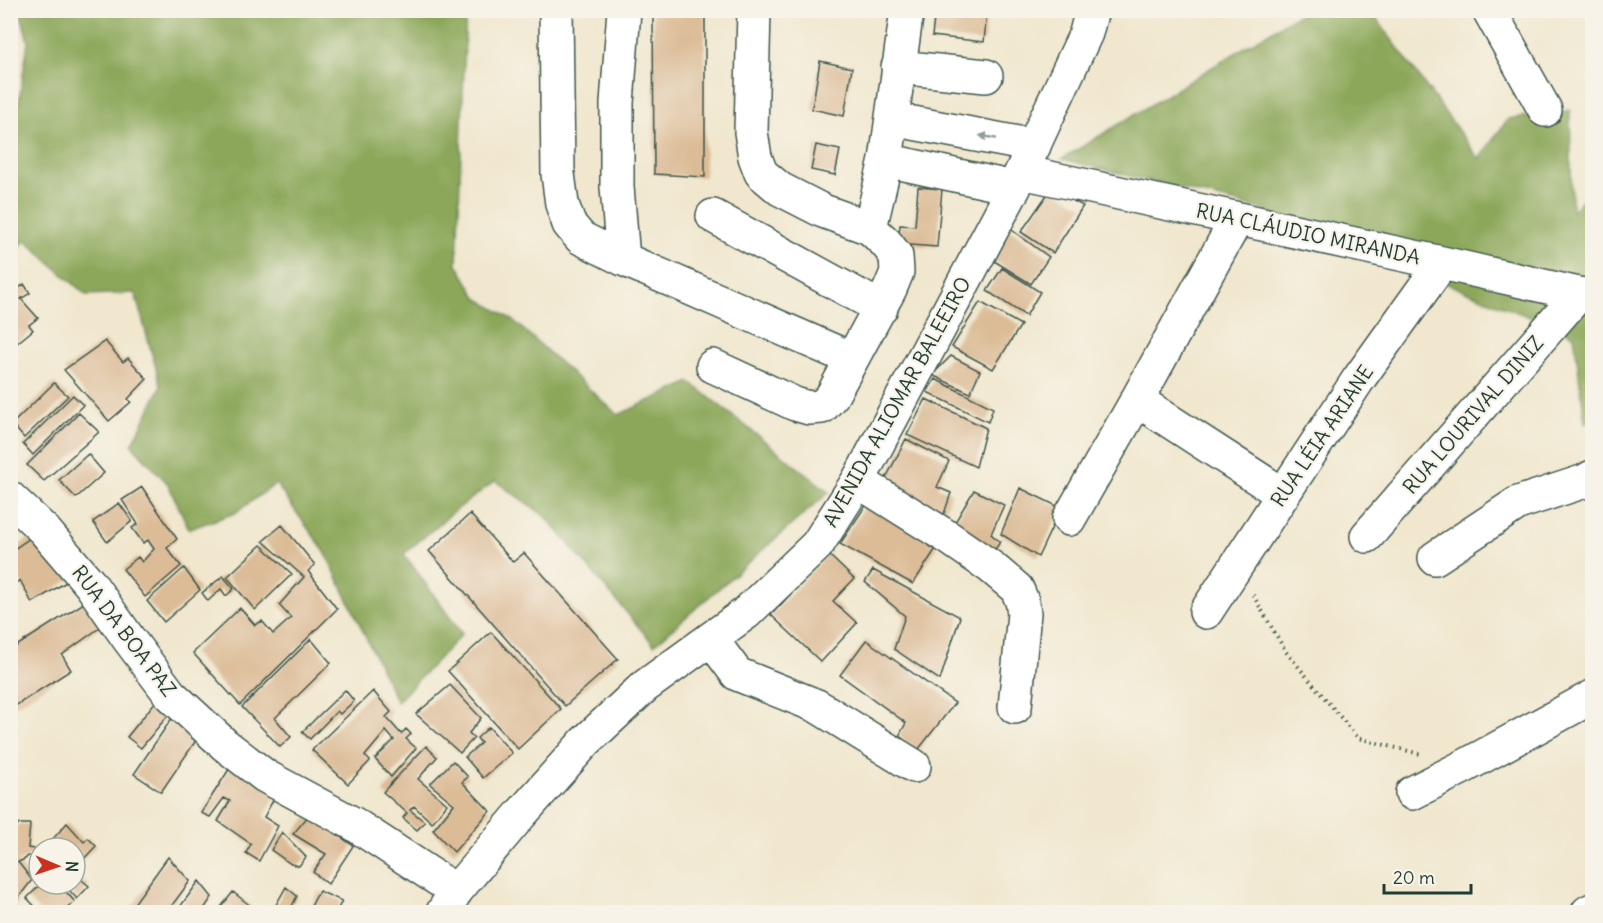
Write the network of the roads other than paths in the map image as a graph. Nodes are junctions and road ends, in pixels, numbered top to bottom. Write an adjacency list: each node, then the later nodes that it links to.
1 (556, 10): 16 (street)
2 (624, 10): 16 (street)
3 (754, 10): 15 (street)
4 (906, 10): 7 (street)
5 (1092, 10): 12 (street, AVENIDA ALIOMAR BALEEIRO)
6 (1490, 10): 9 (street)
7 (898, 67): 8 (street); 10 (street)
8 (986, 76)
9 (1545, 110)
10 (892, 119): 11 (street); 12 (street, one-way to 10)
11 (886, 160): 12 (street); 15 (street)
12 (1024, 169): 14 (street, RUA CLÁUDIO MIRANDA); 24 (street, AVENIDA ALIOMAR BALEEIRO)
13 (713, 216): 19 (street)
14 (1237, 219): 17 (street, RUA CLÁUDIO MIRANDA); 22 (street)
15 (870, 228): 19 (street)
16 (623, 259): 20 (street)
17 (1442, 263): 18 (street, RUA CLÁUDIO MIRANDA); 25 (street, RUA LÉIA ARIANE)
18 (1586, 295): 28 (street, RUA LOURIVAL DINIZ)
19 (881, 308): 20 (street)
20 (852, 359): 21 (street)
21 (713, 366)
22 (1137, 399): 25 (street); 27 (street)
23 (1593, 477): 29 (street)
24 (858, 481): 31 (street, AVENIDA ALIOMAR BALEEIRO); 33 (street)
25 (1282, 494): 30 (street, RUA LÉIA ARIANE)
26 (10, 498): 36 (street, RUA DA BOA PAZ)
27 (1070, 519)
28 (1367, 537)
29 (1435, 558)
30 (1206, 612)
31 (711, 639): 34 (street); 36 (street, AVENIDA ALIOMAR BALEEIRO)
32 (1593, 697): 35 (street)
33 (1015, 707)
34 (914, 766)
35 (1412, 793)
36 (450, 902)
37 (1593, 910): 38 (street)
38 (1588, 912)

